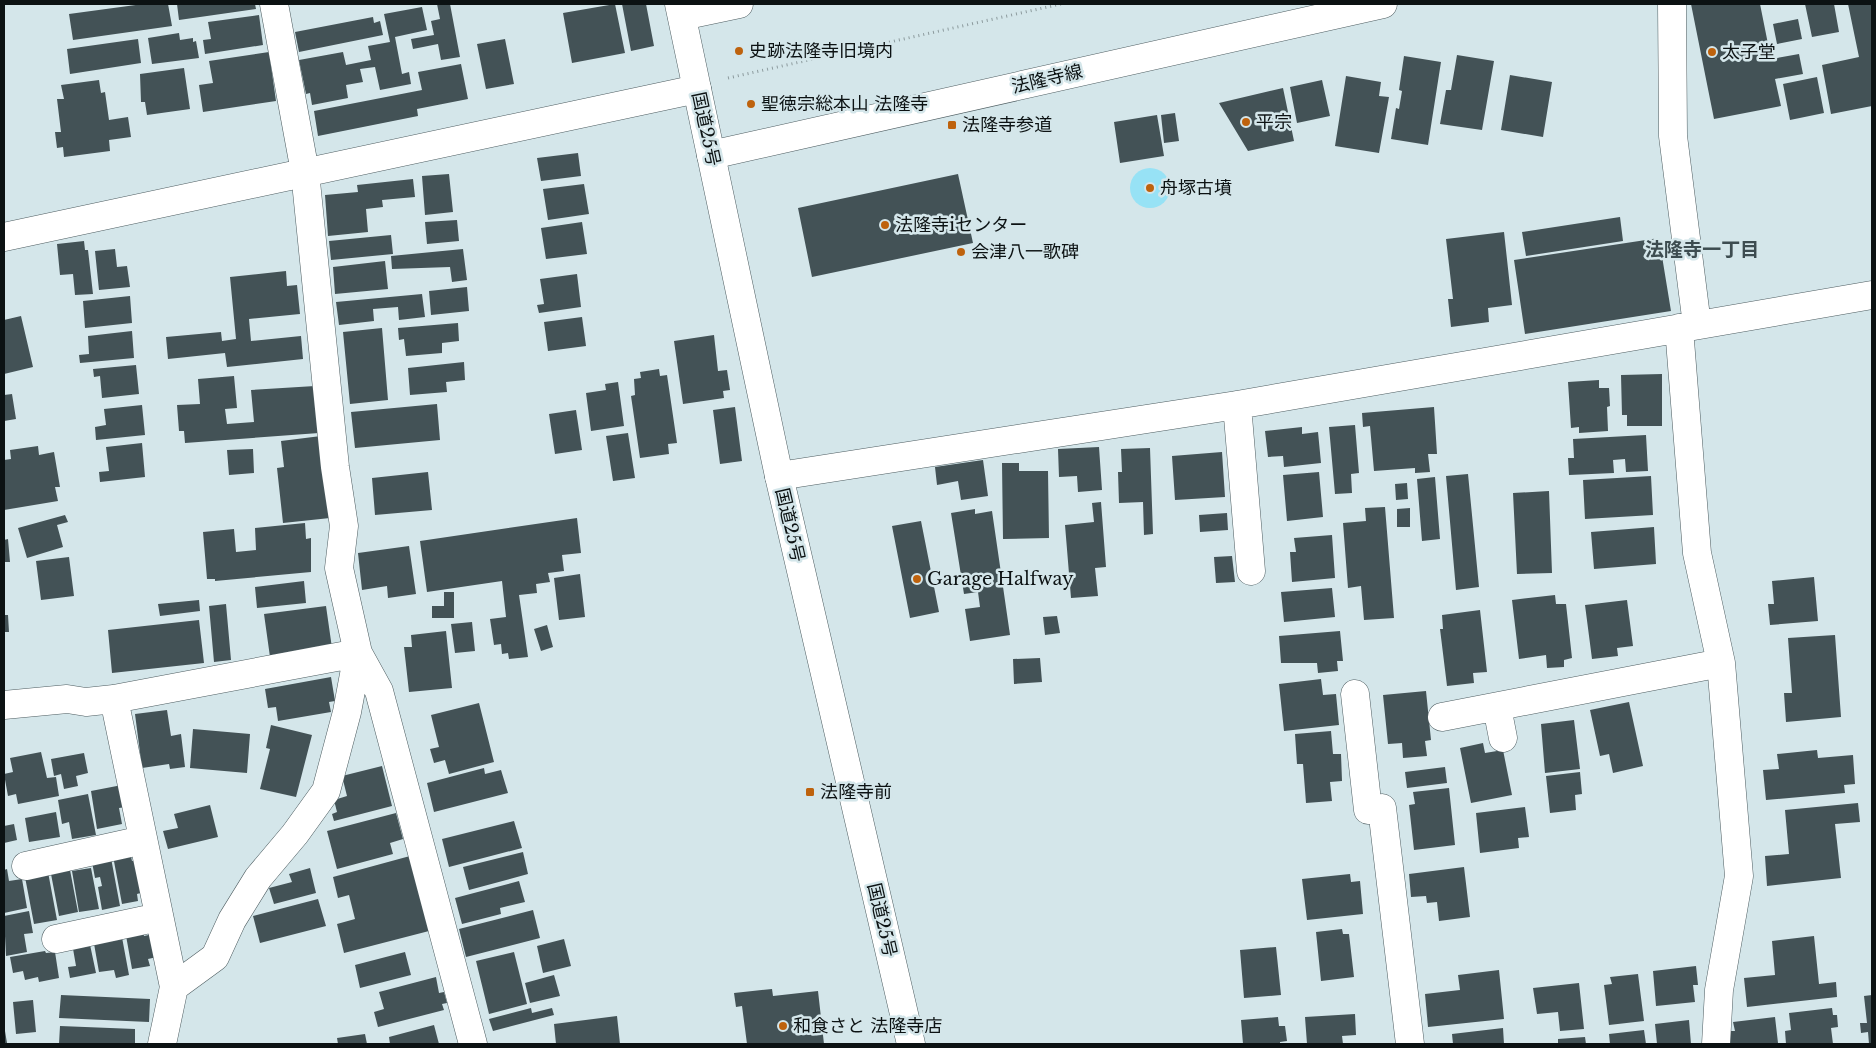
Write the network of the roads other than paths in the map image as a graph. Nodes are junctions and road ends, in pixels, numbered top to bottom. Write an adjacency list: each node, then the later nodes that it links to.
1 (274, 4): 8 (main road)
2 (739, 4): 5 (main road)
3 (1383, 4): 7 (main road, 法隆寺線)
4 (1672, 4): 11 (main road)
5 (681, 10): 6 (main road, 国道25号)
6 (697, 89): 7 (main road, 国道25号); 8 (main road)
7 (711, 155): 13 (main road, 国道25号)
8 (305, 172): 9 (main road); 15 (main road)
9 (4, 237)
10 (1872, 295): 11 (main road)
11 (1688, 326): 12 (main road); 16 (main road)
12 (1236, 405): 13 (main road); 14 (main road)
13 (779, 476): 30 (main road, 国道25号)
14 (1251, 571)
15 (358, 653): 18 (main road); 27 (main road); 29 (main road)
16 (1721, 663): 20 (main road); 32 (main road)
17 (1355, 694): 31 (main road)
18 (114, 699): 19 (main road); 23 (main road)
19 (4, 705)
20 (1498, 707): 21 (main road); 22 (main road)
21 (1442, 718)
22 (1504, 738)
23 (143, 840): 24 (main road); 25 (main road)
24 (26, 866)
25 (159, 916): 26 (main road); 27 (main road)
26 (56, 939)
27 (174, 987): 28 (main road)
28 (162, 1044)
29 (473, 1044)
30 (911, 1044)
31 (1410, 1044)
32 (1716, 1044)

